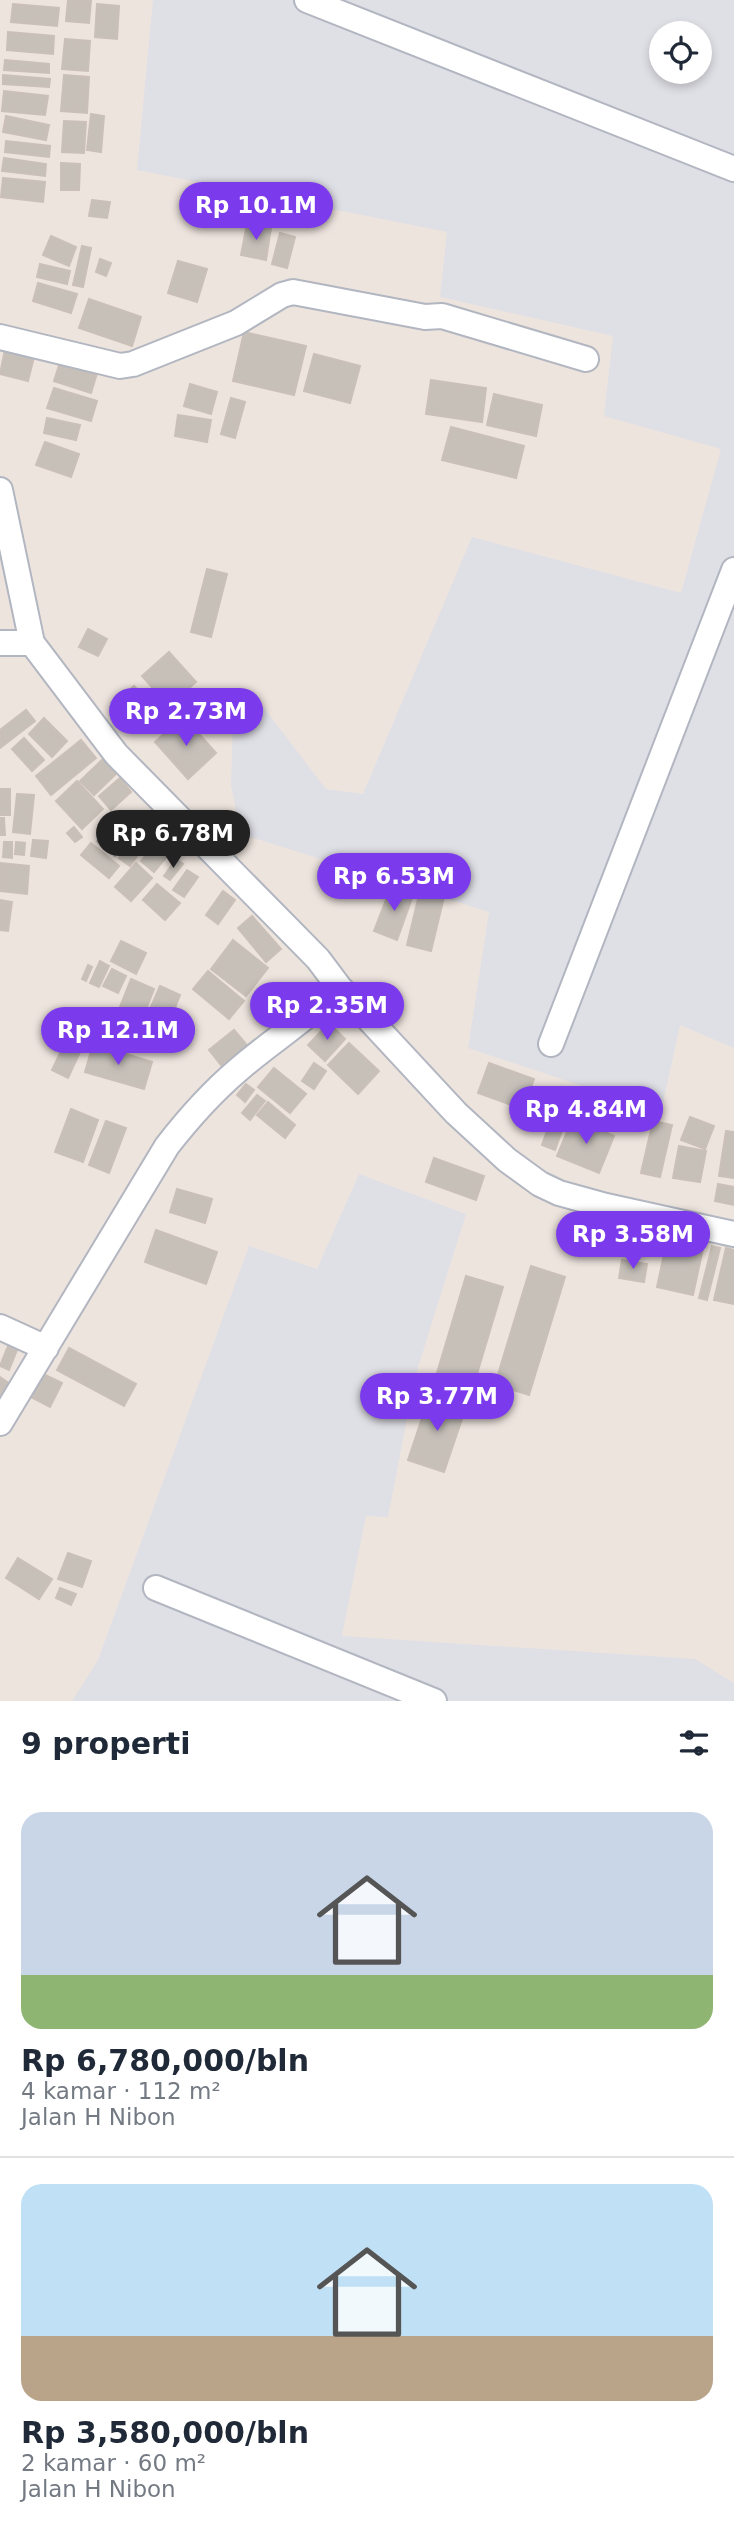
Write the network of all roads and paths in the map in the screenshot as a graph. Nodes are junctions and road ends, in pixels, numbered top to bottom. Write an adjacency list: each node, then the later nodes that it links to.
1 (307, 0): 2 (street)
2 (732, 163)
3 (0, 337): 4 (street)
4 (586, 359)
5 (0, 490): 8 (street)
6 (734, 570): 10 (street)
7 (0, 642): 8 (street)
8 (32, 643): 9 (street)
9 (339, 987): 11 (street); 13 (street)
10 (551, 1044)
11 (734, 1234)
12 (0, 1327): 13 (street)
13 (46, 1348): 14 (street)
14 (0, 1423)
15 (156, 1588): 16 (street)
16 (434, 1701)

